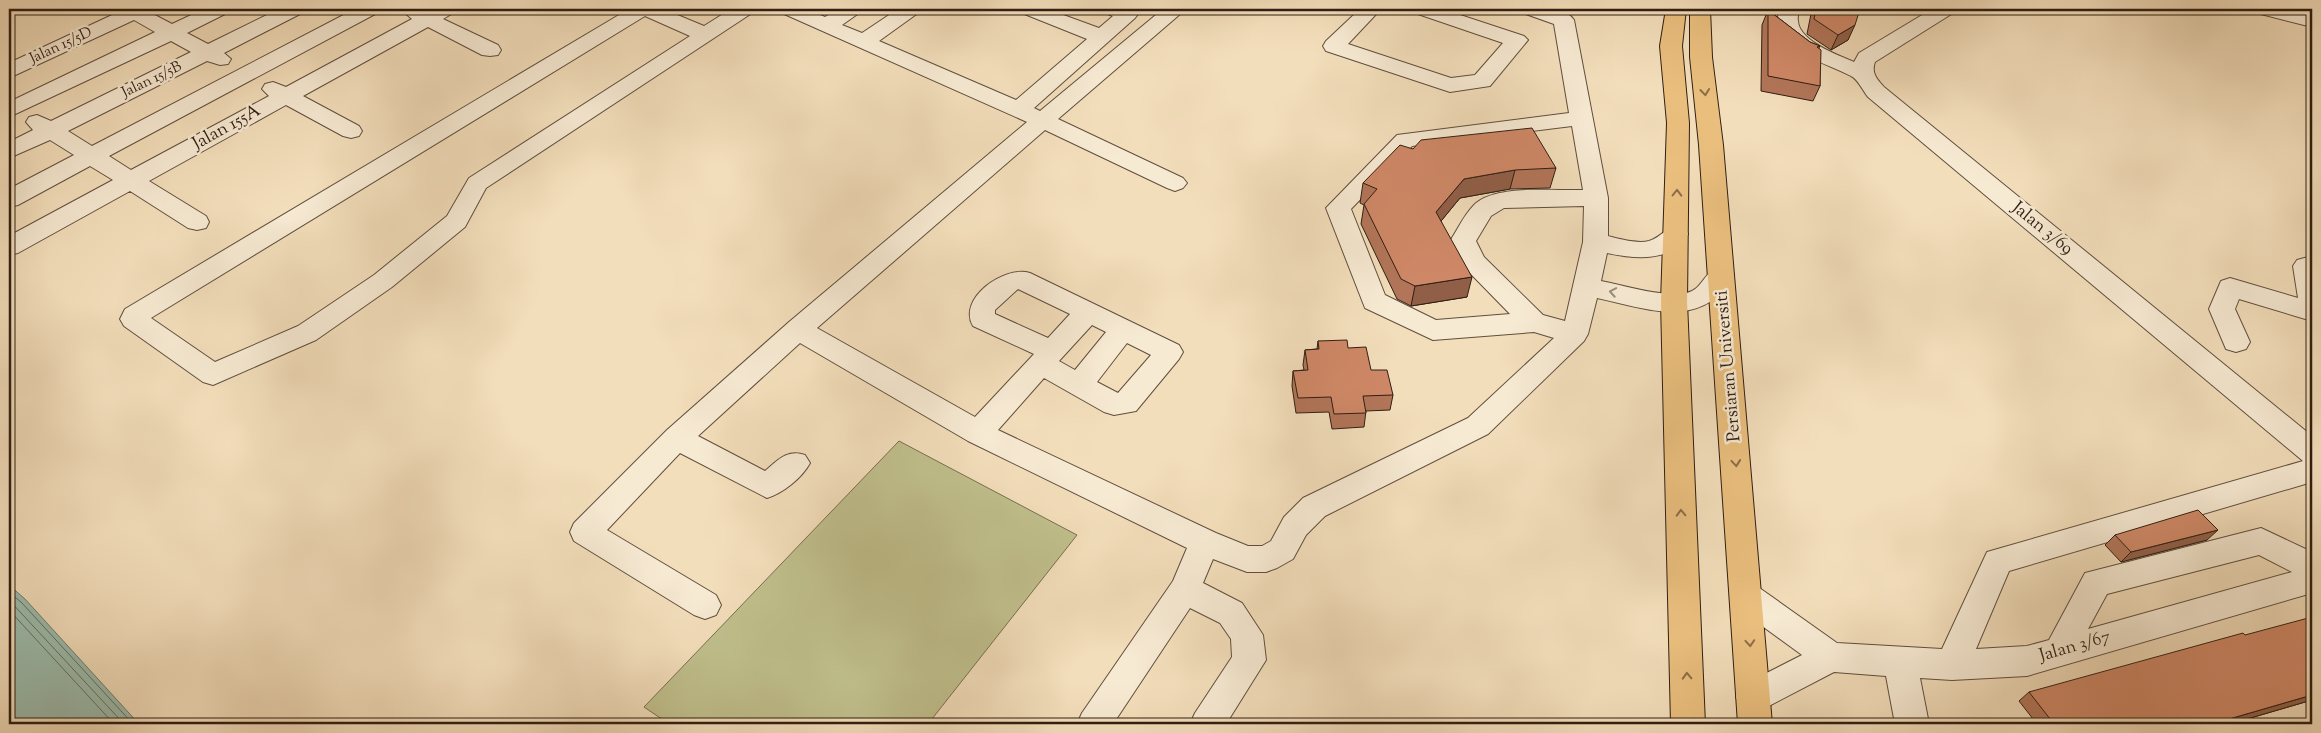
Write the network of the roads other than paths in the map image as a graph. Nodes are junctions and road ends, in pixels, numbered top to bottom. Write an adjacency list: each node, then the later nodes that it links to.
1 (220, 9): 27 (street)
2 (295, 9): 34 (street, Jalan 15/5B)
3 (370, 9): 38 (street)
4 (406, 9): 24 (street)
5 (645, 9): 28 (street); 28 (street)
6 (745, 9): 28 (street)
7 (789, 9): 26 (street)
8 (852, 9): 26 (street)
9 (911, 9): 31 (street)
10 (1029, 9): 29 (street)
11 (1112, 9): 29 (street)
12 (1176, 9): 43 (street)
13 (1371, 9): 30 (street)
14 (1422, 9): 30 (street)
15 (1665, 9): 32 (main road)
16 (1676, 9): 32 (main road)
17 (1700, 9): 35 (main road, Persiaran Universiti)
18 (1711, 9): 35 (main road)
19 (1789, 9): 37 (street)
20 (1946, 9): 37 (street)
21 (2264, 9): 25 (street)
22 (1533, 10): 30 (street); 42 (street)
23 (137, 11): 27 (street); 36 (street, Jalan 15/5D)
24 (437, 14): 33 (street); 39 (street, Jalan 155A)
25 (2312, 21)
26 (827, 26): 31 (street)
27 (171, 32): 34 (street); 41 (street)
28 (706, 36)
29 (1102, 36): 40 (street)
30 (1517, 40)
31 (863, 42): 40 (street)
32 (1671, 46): 53 (main road, one-way to 32)
33 (490, 50)
34 (207, 52): 38 (street); 44 (street, Jalan 15/5B)
35 (1702, 57): 57 (main road, Persiaran Universiti, one-way to 57)
36 (9, 71)
37 (1861, 72): 74 (street, Jalan 3/69)
38 (246, 74): 39 (street); 47 (street)
39 (286, 96): 45 (street); 48 (street, Jalan 155A)
40 (1026, 103): 43 (street)
41 (11, 107): 44 (street)
42 (1583, 118): 50 (street); 64 (street)
43 (1042, 120): 49 (street); 65 (street)
44 (51, 130): 46 (street, Jalan 15/5B); 47 (street)
45 (351, 131)
46 (9, 151)
47 (91, 156): 48 (street); 51 (street)
48 (131, 180): 52 (street); 55 (street, Jalan 155A)
49 (1174, 183)
50 (1596, 198): 54 (street); 64 (street)
51 (9, 199)
52 (197, 222)
53 (1676, 234): 54 (street); 60 (main road)
54 (1596, 242): 58 (street)
55 (9, 247)
56 (2312, 265): 61 (street)
57 (1721, 276): 60 (street); 81 (main road, Persiaran Universiti, one-way to 81)
58 (1587, 287): 59 (street, one-way to 58); 68 (street)
59 (1640, 297): 60 (street); 66 (street)
60 (1674, 302): 66 (main road)
61 (2312, 304)
62 (1088, 312): 67 (street); 70 (street); 70 (street)
63 (2312, 312): 69 (street)
64 (1534, 322): 68 (street)
65 (798, 329): 72 (street); 73 (street)
66 (1675, 329): 90 (main road, one-way to 66)
67 (1123, 330): 71 (street); 71 (street)
68 (1575, 334): 77 (street)
69 (2236, 342)
70 (1046, 358): 71 (street); 72 (street)
71 (1078, 384)
72 (978, 433): 77 (street)
73 (677, 438): 75 (street); 82 (street)
74 (2312, 452)
75 (795, 463)
76 (2312, 470): 86 (street)
77 (1205, 542): 80 (street)
78 (2312, 567): 83 (street)
79 (2312, 580): 83 (street, Jalan 3/67)
80 (1185, 589): 88 (street); 89 (street)
81 (1747, 597): 84 (street); 87 (main road, Persiaran Universiti, one-way to 87)
82 (705, 605)
83 (2060, 651): 86 (street, Jalan 3/67)
84 (1831, 657): 85 (street, Jalan 3/67); 87 (street)
85 (1900, 661): 86 (street, Jalan 3/67); 91 (street)
86 (1952, 665)
87 (1754, 710)
88 (1094, 724)
89 (1207, 724)
90 (1688, 724)
91 (1912, 724)

